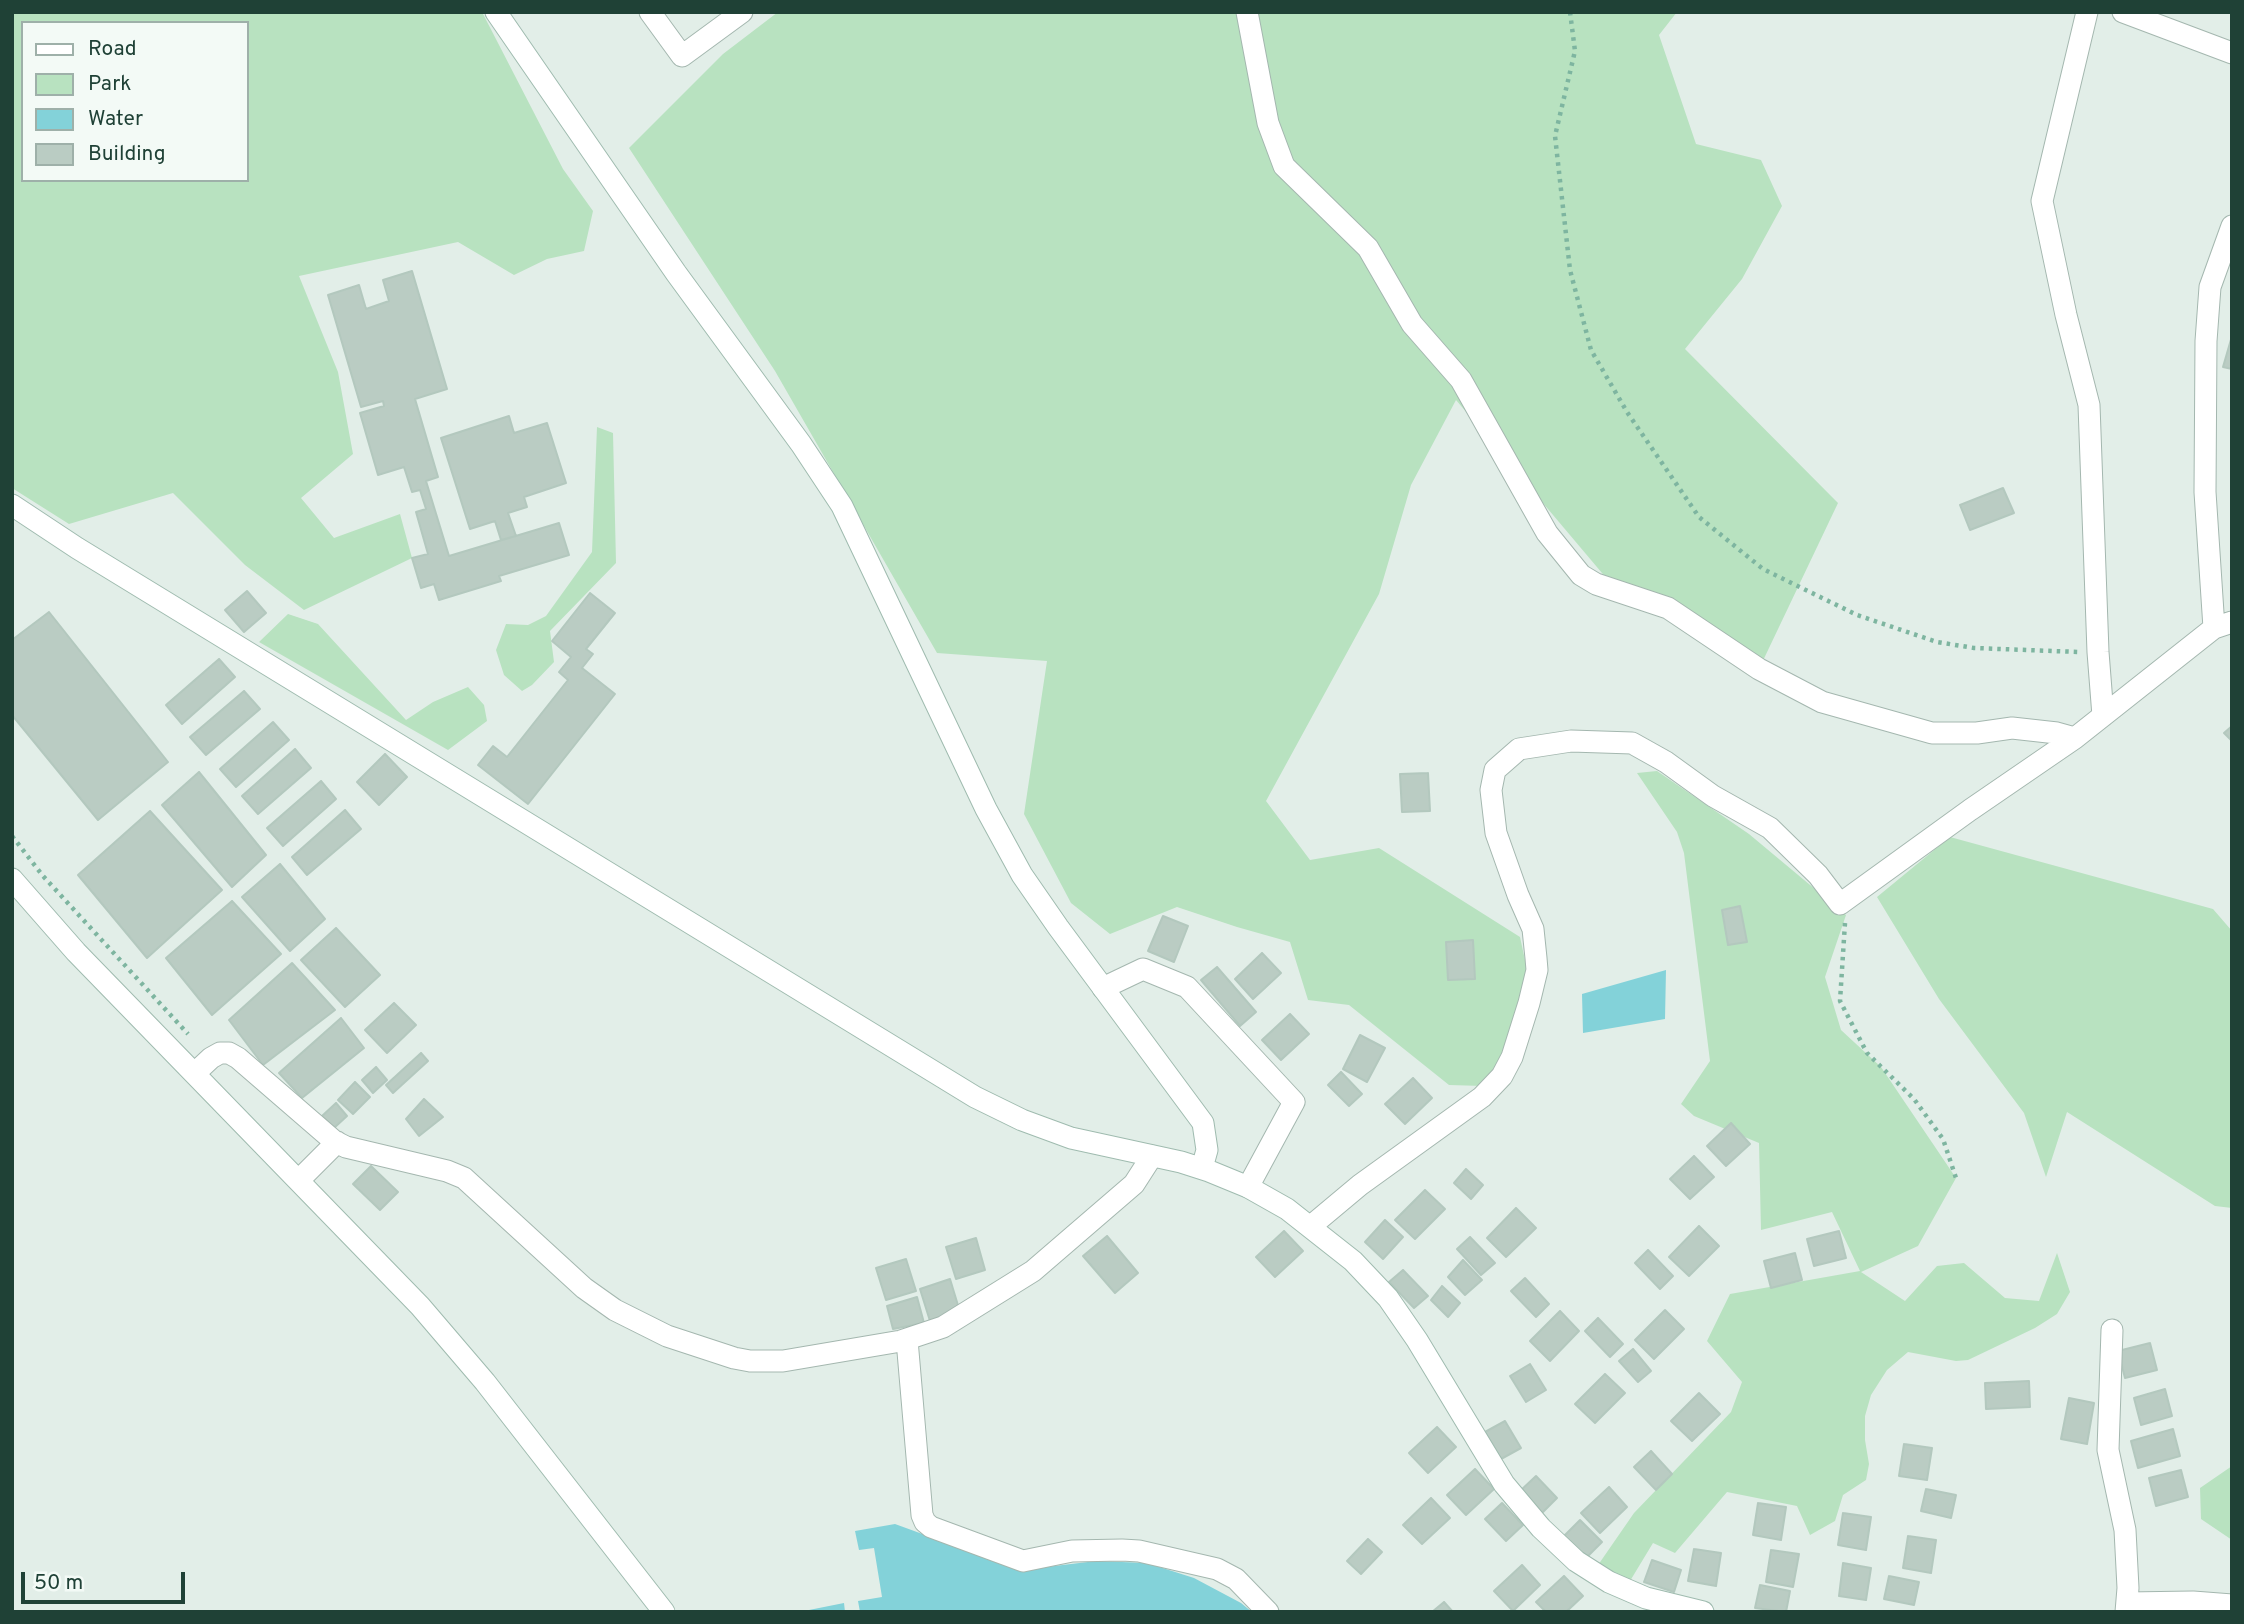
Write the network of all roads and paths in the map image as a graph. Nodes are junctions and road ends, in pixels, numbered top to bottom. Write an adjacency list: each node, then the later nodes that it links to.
1 (496, 12): 17 (street)
2 (650, 12): 3 (street)
3 (742, 12)
4 (1247, 12): 14 (street)
5 (1570, 12): 12 (path)
6 (2087, 12): 12 (street)
7 (2123, 12): 8 (street)
8 (2232, 52)
9 (2232, 226): 11 (street)
10 (12, 505): 20 (street)
11 (2223, 625): 13 (street)
12 (2098, 652): 13 (street)
13 (2103, 716): 14 (street)
14 (2075, 738): 16 (street)
15 (12, 880): 18 (street)
16 (1840, 904): 22 (path); 25 (street)
17 (1103, 988): 21 (street); 24 (street)
18 (195, 1073): 19 (street); 23 (street)
19 (337, 1143): 23 (street); 27 (street)
20 (1152, 1156): 21 (street); 27 (street)
21 (1202, 1168): 24 (street)
22 (1956, 1178)
23 (299, 1180): 30 (street)
24 (1248, 1187): 25 (street)
25 (1311, 1226): 32 (street)
26 (2112, 1330): 29 (street)
27 (907, 1340): 31 (street)
28 (2232, 1605): 29 (street)
29 (2126, 1607)
30 (664, 1612)
31 (1268, 1612)
32 (1703, 1612)

